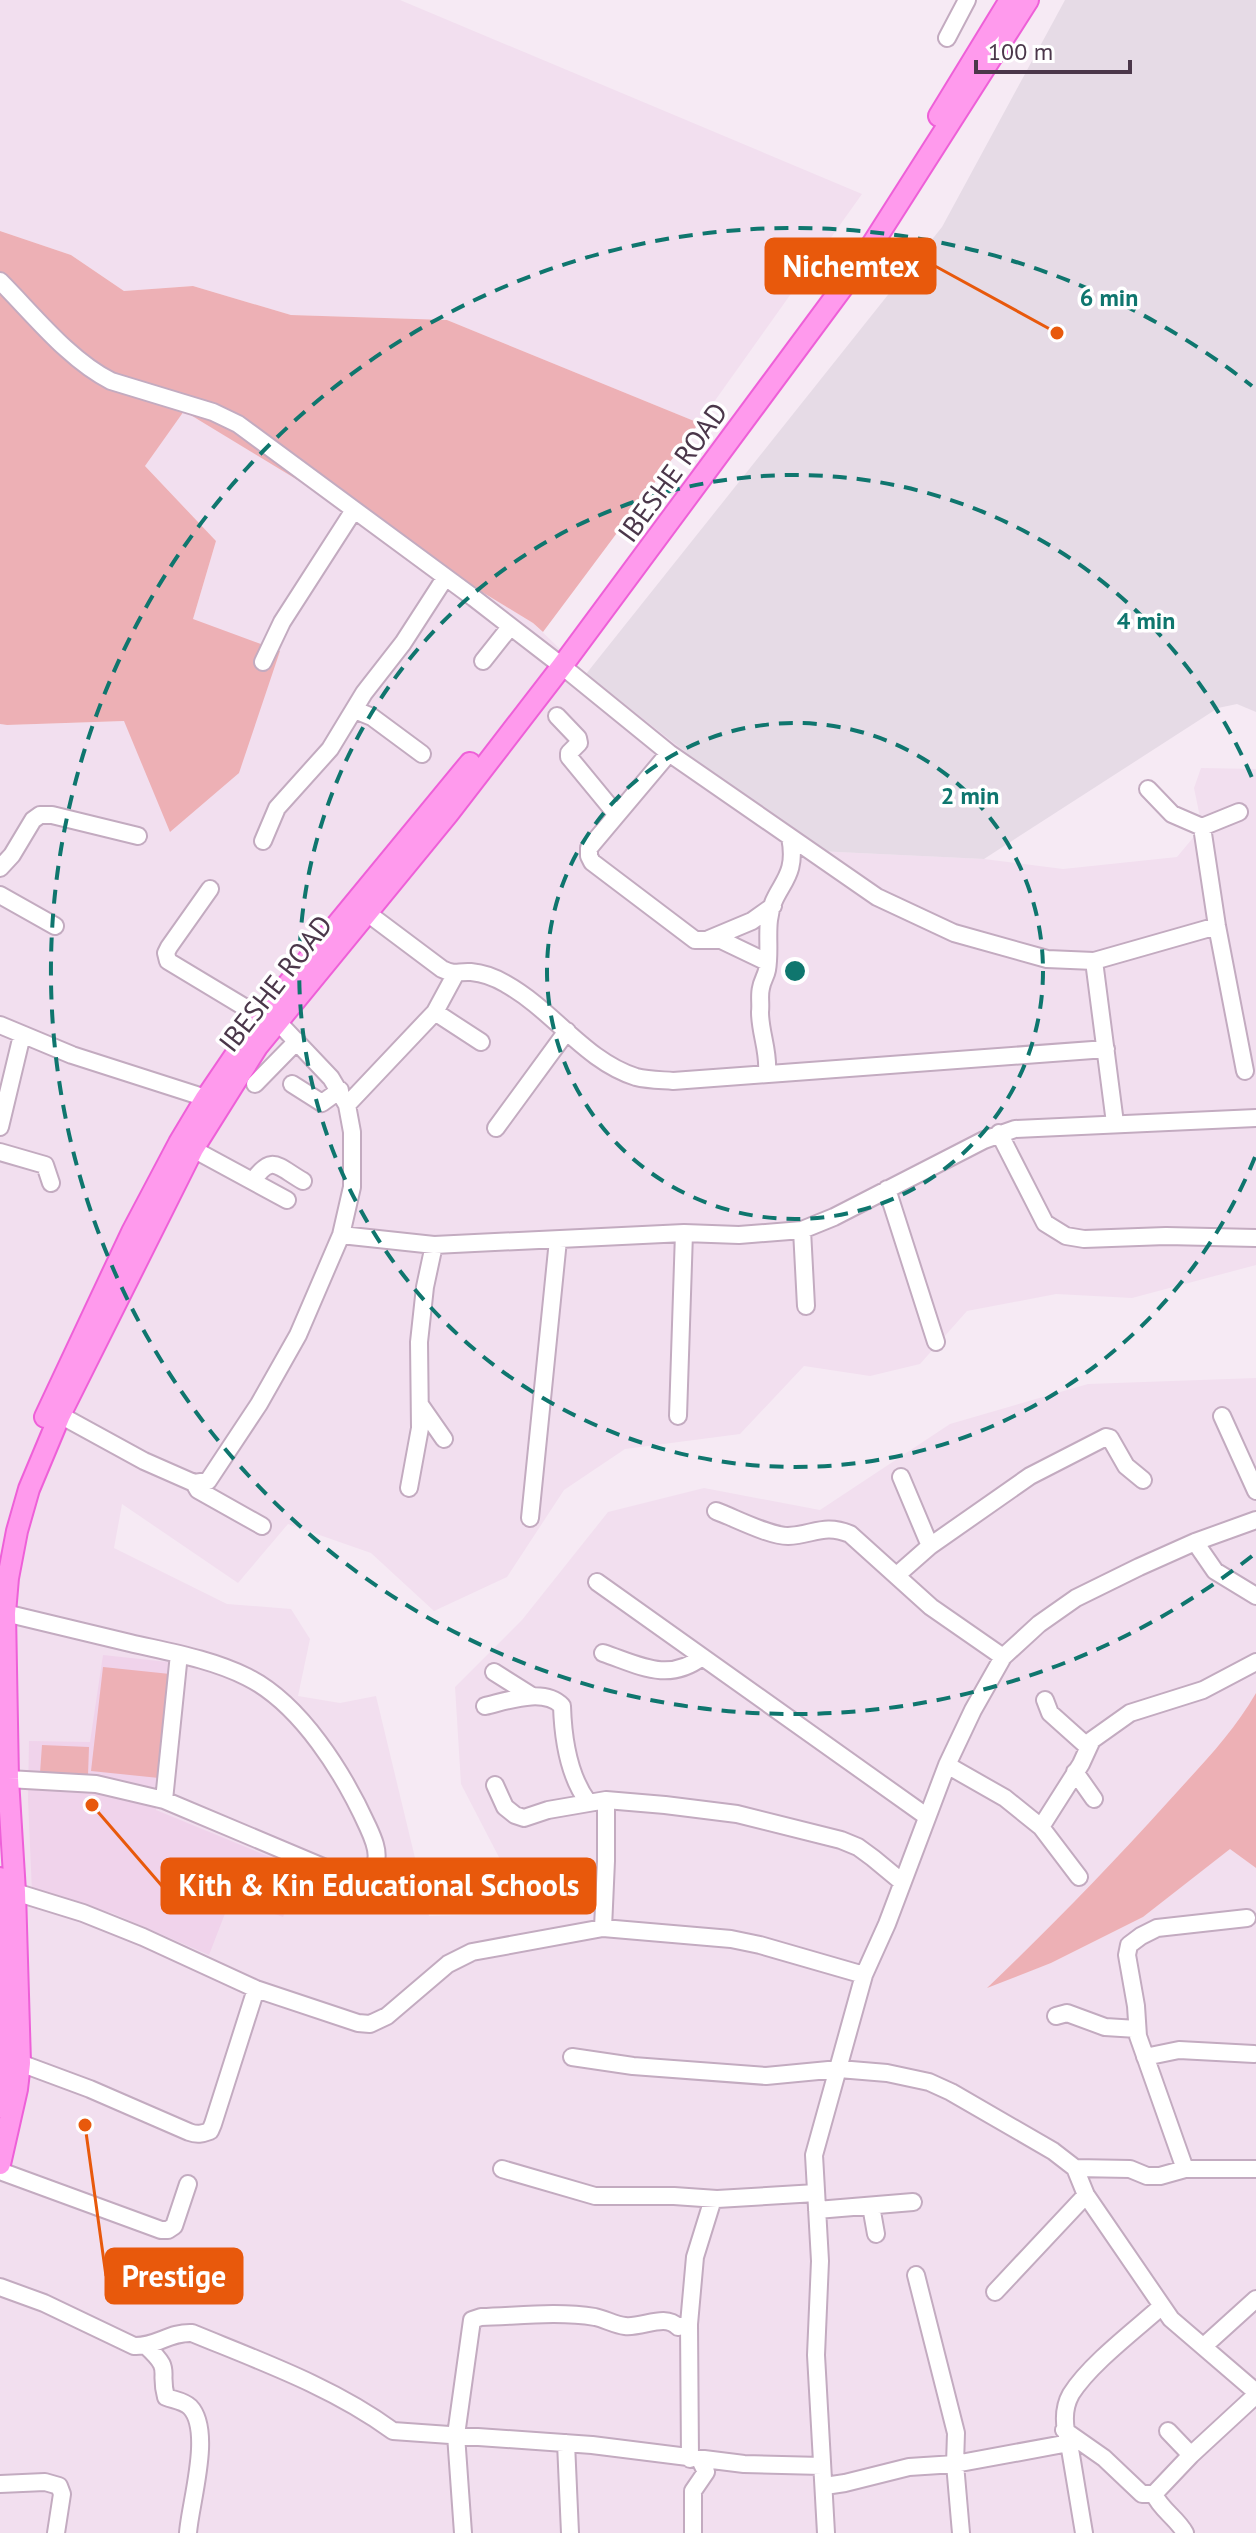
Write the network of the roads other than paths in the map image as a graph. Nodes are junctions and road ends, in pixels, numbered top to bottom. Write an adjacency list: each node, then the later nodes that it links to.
1 (967, 0): 4 (street)
2 (1010, 0): 11 (main road, IBESHE ROAD)
3 (1028, 0): 11 (main road, IBESHE ROAD)
4 (947, 38)
5 (0, 281): 6 (street)
6 (354, 510): 7 (street); 10 (street)
7 (445, 578): 8 (street); 12 (street)
8 (510, 627): 9 (street); 11 (street)
9 (483, 661)
10 (263, 662)
11 (557, 662): 14 (street); 27 (main road, IBESHE ROAD); 35 (main road, IBESHE ROAD)
12 (355, 710): 15 (street); 22 (street)
13 (557, 716): 18 (street)
14 (669, 753): 18 (street); 21 (street)
15 (422, 754)
16 (1148, 789): 19 (street)
17 (1239, 812): 19 (street)
18 (616, 814): 30 (street)
19 (1202, 827): 29 (street)
20 (138, 836): 23 (street)
21 (790, 837): 26 (street); 31 (street)
22 (263, 841)
23 (0, 868)
24 (210, 889): 35 (street)
25 (0, 895): 28 (street)
26 (773, 906): 30 (street); 32 (street)
27 (366, 912): 33 (street); 35 (main road, IBESHE ROAD)
28 (55, 926)
29 (1217, 926): 31 (street); 42 (street)
30 (708, 940): 32 (street)
31 (1094, 961): 41 (street)
32 (767, 962): 43 (street)
33 (455, 975): 34 (street); 37 (street)
34 (435, 1012): 40 (street); 46 (street)
35 (269, 1019): 39 (street); 47 (main road, IBESHE ROAD)
36 (0, 1025): 38 (street)
37 (567, 1031): 43 (street); 51 (street)
38 (22, 1035): 47 (street); 50 (street)
39 (297, 1041): 44 (street); 46 (street)
40 (481, 1042)
41 (1106, 1049): 43 (street); 49 (street)
42 (1245, 1071)
43 (767, 1073)
44 (255, 1084)
45 (292, 1084): 46 (street)
46 (343, 1098): 62 (street)
47 (212, 1102): 53 (main road, IBESHE ROAD); 84 (main road, IBESHE ROAD)
48 (1256, 1118): 49 (street)
49 (1115, 1123): 52 (street)
50 (0, 1127)
51 (496, 1128)
52 (999, 1133): 58 (street); 63 (street)
53 (193, 1149): 55 (street); 69 (main road, IBESHE ROAD)
54 (0, 1152): 57 (street)
55 (253, 1181): 56 (street); 59 (street)
56 (303, 1181)
57 (51, 1183)
58 (887, 1189): 60 (street); 67 (street)
59 (287, 1200)
60 (802, 1230): 61 (street); 66 (street)
61 (684, 1233): 64 (street); 70 (street)
62 (341, 1235): 65 (street); 75 (street)
63 (1256, 1238)
64 (558, 1240): 65 (street); 79 (street)
65 (434, 1245): 68 (street)
66 (806, 1306)
67 (936, 1342)
68 (420, 1404): 72 (street); 76 (street)
69 (60, 1415): 75 (street); 88 (main road, IBESHE ROAD)
70 (678, 1416)
71 (1222, 1416): 77 (street)
72 (444, 1439)
73 (901, 1477): 83 (street)
74 (1143, 1480): 83 (street)
75 (194, 1483): 81 (street)
76 (409, 1488)
77 (1256, 1491)
78 (716, 1511): 85 (street)
79 (530, 1518)
80 (1256, 1520): 82 (street)
81 (262, 1526)
82 (1195, 1542): 87 (street); 92 (street)
83 (930, 1546): 85 (street)
84 (0, 1557)
85 (897, 1575): 92 (street)
86 (597, 1582): 91 (street)
87 (1256, 1596)
88 (5, 1613): 90 (street); 101 (main road, IBESHE ROAD)
89 (603, 1653): 91 (street)
90 (179, 1654): 104 (street); 104 (street)
91 (702, 1657): 107 (street)
92 (1003, 1657): 99 (street)
93 (1256, 1662): 98 (street)
94 (494, 1672): 95 (street)
95 (532, 1696): 97 (street); 106 (street)
96 (1045, 1700): 98 (street)
97 (485, 1706)
98 (1088, 1747): 100 (street)
99 (947, 1765): 107 (street); 108 (street)
100 (1075, 1772): 103 (street); 108 (street)
101 (8, 1779): 104 (street); 112 (main road, IBESHE ROAD)
102 (495, 1785): 106 (street)
103 (1094, 1799)
104 (164, 1800)
105 (606, 1800): 106 (street); 111 (street); 114 (street)
106 (588, 1802)
107 (926, 1816): 111 (street)
108 (1041, 1827): 109 (street)
109 (1079, 1877)
110 (0, 1878): 112 (main road, IBESHE ROAD)
111 (902, 1882): 115 (street)
112 (5, 1893): 116 (street); 117 (main road, IBESHE ROAD); 123 (main road, IBESHE ROAD)
113 (1247, 1918): 119 (street)
114 (603, 1928): 115 (street); 116 (street)
115 (864, 1975): 124 (street)
116 (256, 1989): 123 (street)
117 (1, 1993): 125 (main road, IBESHE ROAD)
118 (1056, 2016): 119 (street)
119 (1137, 2029): 122 (street)
120 (1254, 2054): 122 (street)
121 (572, 2057): 124 (street)
122 (1145, 2057): 129 (street)
123 (20, 2063): 126 (main road, IBESHE ROAD)
124 (839, 2069): 127 (street); 135 (street)
125 (0, 2104)
126 (0, 2164)
127 (1075, 2168): 129 (street); 133 (street)
128 (502, 2169): 134 (street)
129 (1185, 2169): 130 (street)
130 (1256, 2169)
131 (0, 2171): 132 (street)
132 (188, 2184)
133 (1086, 2195): 141 (street); 143 (street)
134 (713, 2199): 135 (street); 144 (street)
135 (816, 2202): 137 (street); 155 (street)
136 (913, 2202): 137 (street)
137 (871, 2206): 138 (street)
138 (876, 2234)
139 (916, 2275): 154 (street)
140 (0, 2287): 145 (street)
141 (995, 2292)
142 (1256, 2299): 146 (street)
143 (1162, 2306): 146 (street); 150 (street)
144 (689, 2324): 149 (street); 153 (street)
145 (146, 2346): 149 (street); 160 (street)
146 (1204, 2346): 147 (street)
147 (1256, 2394): 152 (street)
148 (1168, 2431): 152 (street)
149 (456, 2435): 151 (street); 161 (street)
150 (1067, 2436): 154 (street); 158 (street); 166 (street)
151 (566, 2443): 153 (street); 162 (street)
152 (1191, 2455): 158 (street)
153 (695, 2459): 155 (street); 163 (street)
154 (955, 2464): 157 (street); 165 (street)
155 (822, 2466): 157 (street)
156 (0, 2484): 159 (street)
157 (825, 2486): 164 (street)
158 (1154, 2494): 167 (street)
159 (56, 2533)
160 (188, 2533)
161 (463, 2533)
162 (570, 2533)
163 (693, 2533)
164 (826, 2533)
165 (961, 2533)
166 (1084, 2533)
167 (1185, 2533)

